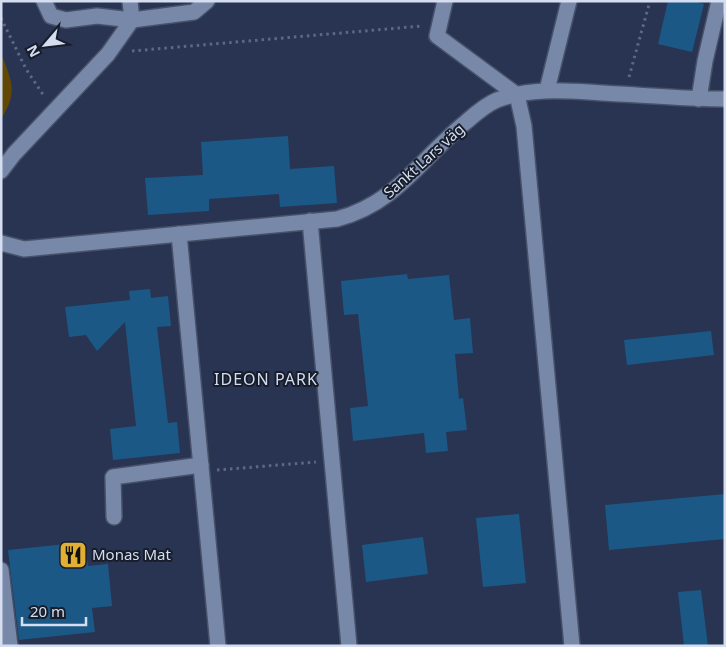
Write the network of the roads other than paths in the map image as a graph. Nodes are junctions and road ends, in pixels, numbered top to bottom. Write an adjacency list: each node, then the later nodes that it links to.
1 (44, 1): 7 (street)
2 (130, 1): 7 (street)
3 (207, 1): 7 (street)
4 (445, 1): 9 (street)
5 (569, 1): 8 (street)
6 (720, 1): 10 (street)
7 (132, 20): 12 (street)
8 (547, 90): 9 (street, Sankt Lars väg); 10 (street, Sankt Lars väg)
9 (517, 95): 13 (street, Sankt Lars väg); 22 (street)
10 (699, 99): 11 (street, Sankt Lars väg)
11 (725, 99)
12 (1, 171)
13 (310, 221): 14 (street, Sankt Lars väg); 21 (street)
14 (179, 234): 15 (street, Sankt Lars väg); 16 (street)
15 (1, 243)
16 (202, 468): 17 (street); 20 (street)
17 (114, 517)
18 (1, 570): 19 (street)
19 (10, 646)
20 (218, 646)
21 (349, 646)
22 (572, 646)

